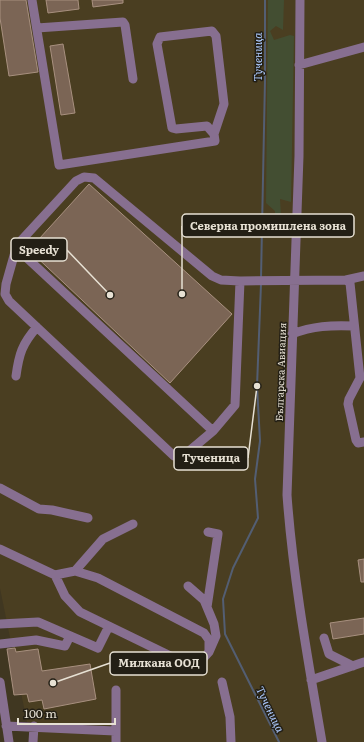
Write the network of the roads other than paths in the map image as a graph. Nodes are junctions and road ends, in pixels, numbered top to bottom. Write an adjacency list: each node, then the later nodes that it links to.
1 (32, 0): 3 (street)
2 (300, 0): 5 (street, Българска Авиация)
3 (37, 28): 6 (street); 7 (street)
4 (364, 47): 5 (street)
5 (299, 65): 12 (street, Българска Авиация)
6 (133, 79)
7 (214, 134): 7 (street)
8 (17, 245): 11 (street); 13 (street); 18 (street)
9 (364, 276): 10 (street)
10 (346, 280): 12 (street); 14 (street)
11 (240, 281): 12 (street); 18 (street)
12 (293, 281): 16 (street, Българска Авиация)
13 (3, 293): 15 (street)
14 (354, 326): 16 (street); 19 (street)
15 (36, 327): 17 (street); 18 (street)
16 (292, 334): 37 (street, Българска Авиация)
17 (16, 376)
18 (213, 431)
19 (364, 442)
20 (0, 488): 21 (street)
21 (88, 518)
22 (133, 524): 25 (street)
23 (208, 532): 28 (street)
24 (0, 549): 26 (street)
25 (75, 571): 26 (street); 34 (street)
26 (55, 575): 30 (street)
27 (188, 586): 28 (street)
28 (207, 607): 34 (street)
29 (0, 624): 31 (street)
30 (109, 626): 31 (street); 34 (street)
31 (70, 636): 33 (street)
32 (324, 638): 36 (street)
33 (0, 644)
34 (208, 652)
35 (364, 662): 36 (street)
36 (353, 666): 37 (street)
37 (311, 680): 48 (street, Българска Авиация)
38 (0, 682): 41 (street)
39 (222, 682): 47 (street)
40 (116, 690): 43 (street)
41 (6, 726): 42 (street); 44 (street)
42 (34, 726): 43 (street); 45 (street)
43 (115, 731): 46 (street)
44 (9, 742)
45 (33, 742)
46 (116, 742)
47 (230, 742)
48 (322, 742)

